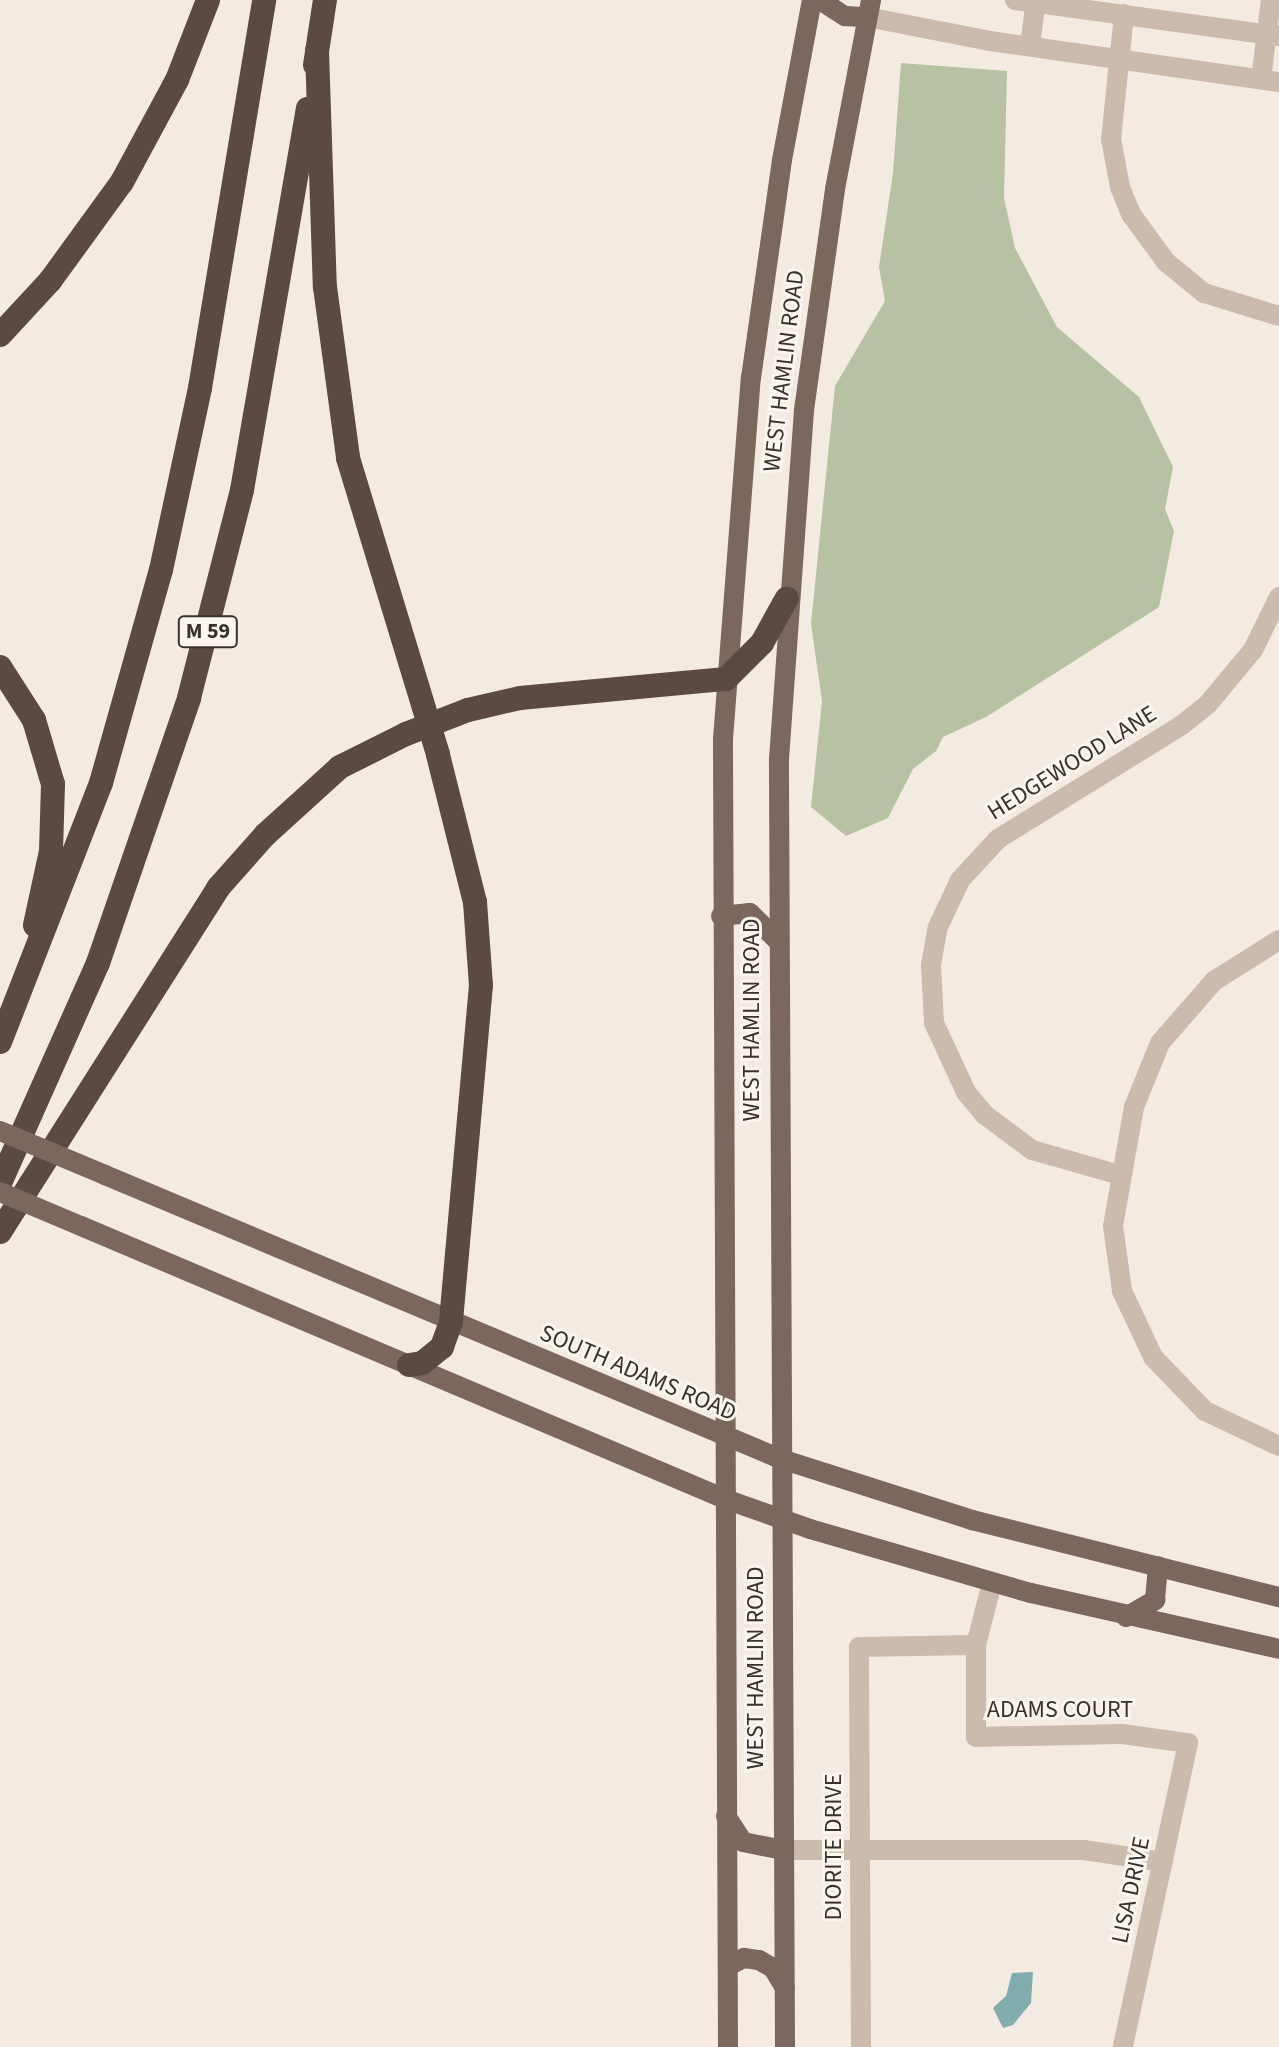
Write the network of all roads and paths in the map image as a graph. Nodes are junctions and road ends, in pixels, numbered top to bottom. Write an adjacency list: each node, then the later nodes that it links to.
1 (208, 0): 17 (highway)
2 (264, 0): 25 (highway, M 59)
3 (325, 0): 13 (highway, M 59)
4 (812, 0): 21 (main road, WEST HAMLIN ROAD)
5 (820, 0): 9 (main road)
6 (1015, 0): 8 (street)
7 (1271, 0): 11 (street)
8 (1036, 1): 10 (street); 12 (street)
9 (869, 9): 12 (street); 19 (main road, WEST HAMLIN ROAD)
10 (1124, 14): 11 (street); 14 (street)
11 (1273, 35): 15 (street)
12 (1030, 46): 14 (street)
13 (317, 51): 28 (highway, M 59); 31 (highway)
14 (1118, 59): 15 (street); 16 (street)
15 (1270, 80)
16 (1279, 316)
17 (0, 335)
18 (1279, 597): 27 (street, HEDGEWOOD LANE)
19 (787, 598): 21 (highway); 23 (main road, WEST HAMLIN ROAD)
20 (0, 667): 25 (highway)
21 (726, 679): 22 (main road, WEST HAMLIN ROAD); 30 (highway, bridge)
22 (721, 916): 23 (main road); 33 (main road, WEST HAMLIN ROAD)
23 (777, 940): 35 (main road, WEST HAMLIN ROAD)
24 (1279, 940): 27 (street)
25 (4, 1034)
26 (0, 1131): 31 (main road, SOUTH ADAMS ROAD, bridge)
27 (1120, 1175): 34 (street)
28 (0, 1183)
29 (0, 1192): 32 (main road, bridge)
30 (0, 1232)
31 (451, 1322): 32 (highway); 33 (main road, SOUTH ADAMS ROAD)
32 (409, 1365): 36 (main road)
33 (725, 1438): 35 (main road, SOUTH ADAMS ROAD); 36 (main road, WEST HAMLIN ROAD)
34 (1279, 1446)
35 (781, 1459): 37 (main road, WEST HAMLIN ROAD); 38 (main road, SOUTH ADAMS ROAD)
36 (725, 1499): 37 (main road); 45 (main road, WEST HAMLIN ROAD)
37 (781, 1519): 39 (main road); 46 (main road, WEST HAMLIN ROAD)
38 (1158, 1566): 40 (main road, SOUTH ADAMS ROAD); 41 (main road)
39 (992, 1583): 41 (main road); 42 (street, ADAMS COURT)
40 (1279, 1597)
41 (1126, 1617): 43 (main road)
42 (976, 1645): 44 (street, ADAMS COURT); 47 (street, DIORITE DRIVE)
43 (1279, 1649)
44 (1188, 1743): 48 (street, LISA DRIVE)
45 (726, 1816): 46 (main road); 49 (main road, WEST HAMLIN ROAD)
46 (783, 1850): 47 (street); 50 (main road, WEST HAMLIN ROAD)
47 (860, 1850): 48 (street); 53 (street, DIORITE DRIVE)
48 (1163, 1862): 54 (street, LISA DRIVE)
49 (728, 1966): 50 (main road); 51 (main road, WEST HAMLIN ROAD)
50 (785, 1988): 52 (main road, WEST HAMLIN ROAD)
51 (728, 2047)
52 (785, 2047)
53 (861, 2047)
54 (1123, 2047)

